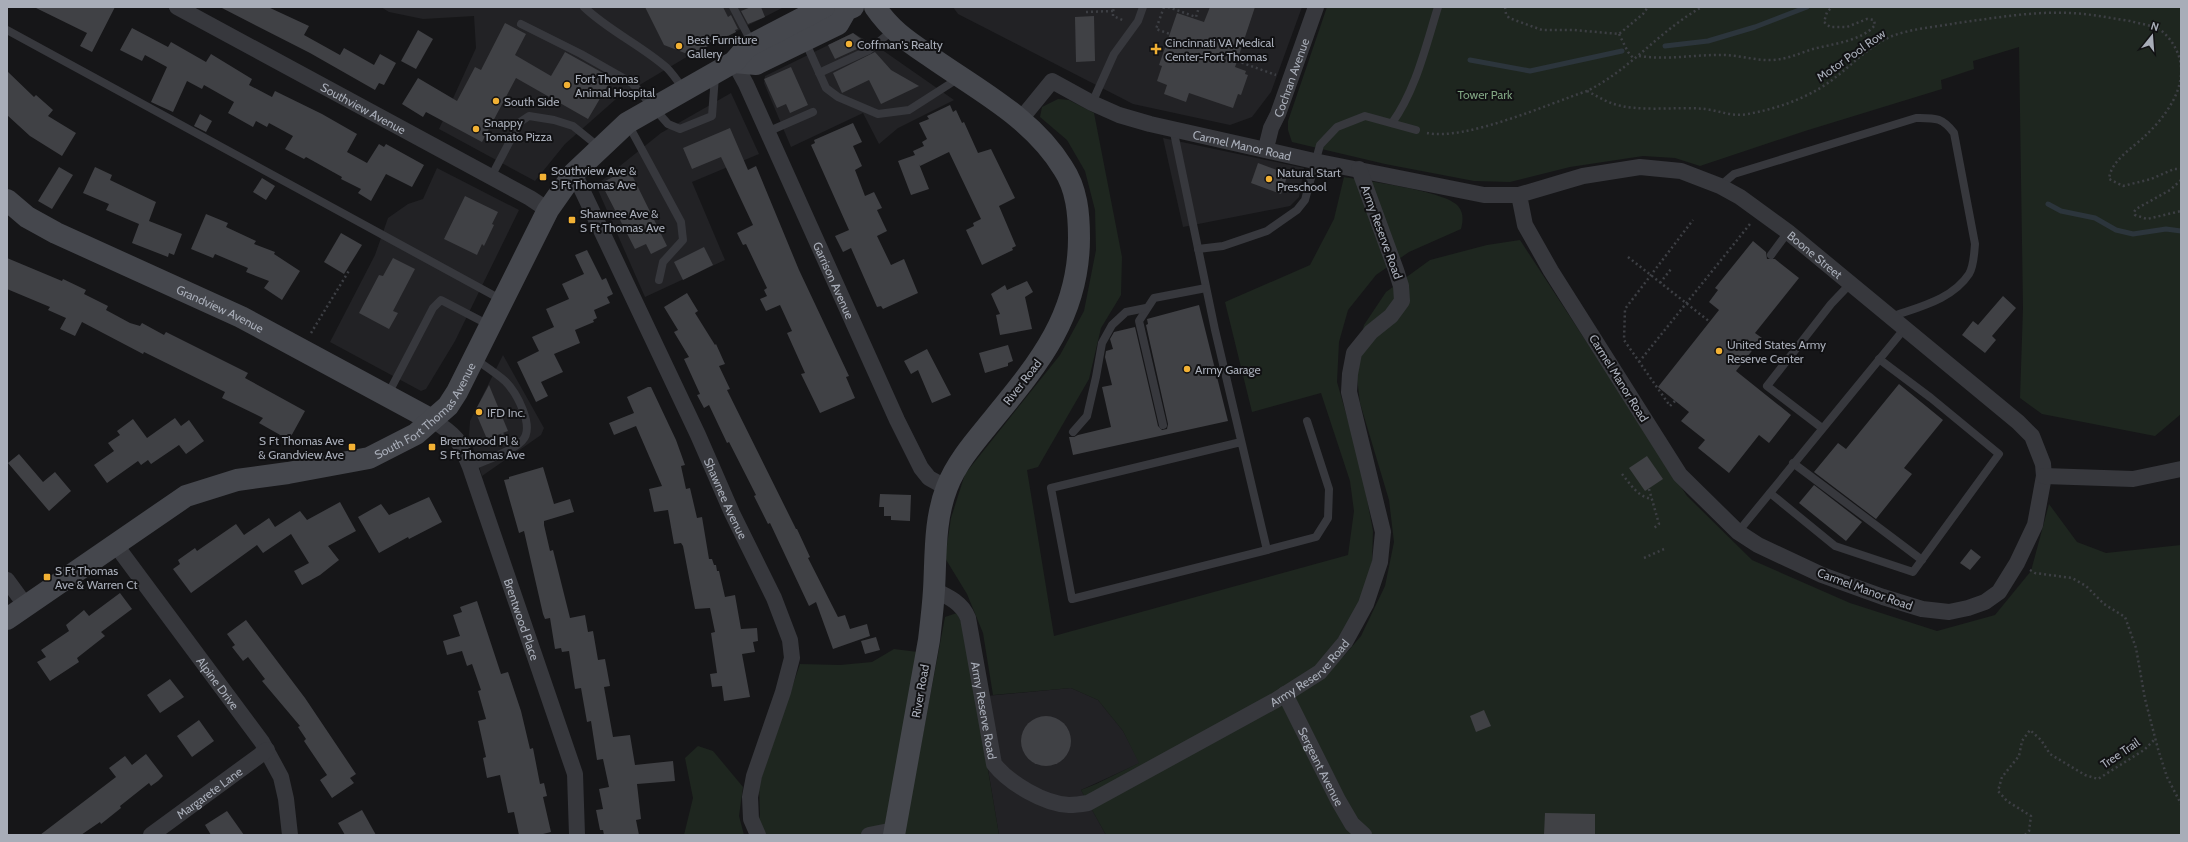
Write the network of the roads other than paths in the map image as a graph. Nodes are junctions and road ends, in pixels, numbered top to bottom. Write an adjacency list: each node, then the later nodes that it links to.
1 (177, 7): 34 (street, Southview Avenue)
2 (584, 7): 19 (lane)
3 (733, 7): 14 (lane)
4 (824, 7): 14 (street, South Fort Thomas Avenue)
5 (874, 7): 12 (street, River Road)
6 (1143, 7): 20 (lane)
7 (1316, 7): 30 (street, Cochran Avenue)
8 (1438, 7): 25 (lane)
9 (845, 8): 13 (street)
10 (521, 24): 21 (lane)
11 (7, 30): 45 (lane)
12 (893, 30): 17 (lane); 18 (street, River Road)
13 (804, 40): 15 (street); 17 (lane)
14 (752, 44): 15 (street, South Fort Thomas Avenue)
15 (734, 62): 16 (street, South Fort Thomas Avenue); 28 (street, Garrison Avenue)
16 (715, 73): 19 (street, South Fort Thomas Avenue); 21 (lane)
17 (819, 73): 18 (lane)
18 (960, 77): 23 (street, River Road)
19 (685, 91): 21 (street, South Fort Thomas Avenue)
20 (1092, 103): 23 (street, Carmel Manor Road); 26 (street, Carmel Manor Road)
21 (654, 107): 24 (street, South Fort Thomas Avenue)
22 (813, 112): 28 (lane)
23 (1021, 118): 63 (street, River Road)
24 (627, 123): 29 (street, South Fort Thomas Avenue); 42 (lane)
25 (1392, 123): 27 (lane); 31 (lane)
26 (1173, 128): 30 (street, Carmel Manor Road); 40 (lane)
27 (1416, 130)
28 (767, 132): 63 (street, Garrison Avenue)
29 (599, 148): 33 (street, South Fort Thomas Avenue); 34 (lane)
30 (1266, 148): 31 (street, Carmel Manor Road)
31 (1314, 161): 32 (street, Carmel Manor Road); 40 (lane)
32 (1359, 169): 36 (street, Carmel Manor Road); 73 (street, Army Reserve Road)
33 (574, 173): 38 (street, South Fort Thomas Avenue); 79 (street, Shawnee Avenue)
34 (491, 177): 38 (street, Southview Avenue)
35 (1720, 186): 36 (street, Boone Street); 39 (street, Boone Street); 47 (lane)
36 (1519, 195): 65 (street, Carmel Manor Road)
37 (7, 200): 52 (street, Grandview Avenue)
38 (548, 210): 45 (street, South Fort Thomas Avenue)
39 (1788, 232): 41 (lane); 43 (street, Boone Street)
40 (1198, 249): 44 (lane)
41 (1771, 255)
42 (659, 280)
43 (1850, 284): 47 (street, Boone Street); 56 (lane)
44 (1206, 288): 46 (lane); 58 (lane)
45 (504, 302): 48 (street, South Fort Thomas Avenue)
46 (1146, 308): 55 (lane); 57 (lane)
47 (1891, 317): 49 (street, Boone Street)
48 (491, 326): 50 (street, South Fort Thomas Avenue); 52 (lane)
49 (1905, 328): 51 (lane); 62 (street, Boone Street)
50 (474, 359): 53 (street, South Fort Thomas Avenue); 60 (lane)
51 (1879, 359): 56 (lane); 68 (lane)
52 (386, 396): 53 (street, Grandview Avenue)
53 (432, 420): 60 (street, Brentwood Place); 66 (street, South Fort Thomas Avenue)
54 (1307, 421): 67 (lane)
55 (1163, 425)
56 (1822, 428): 59 (lane)
57 (1073, 432)
58 (1241, 442): 67 (lane); 67 (lane)
59 (1793, 463): 64 (lane); 68 (lane)
60 (470, 467): 78 (street, Brentwood Place)
61 (2181, 469): 62 (street)
62 (2044, 476): 65 (street, Carmel Manor Road)
63 (947, 488): 70 (street, River Road)
64 (1770, 493): 65 (lane); 68 (lane)
65 (1738, 532)
66 (116, 544): 71 (street, South Fort Thomas Avenue); 74 (street, Alpine Drive)
67 (1267, 550)
68 (1922, 560)
69 (7, 580): 71 (street)
70 (934, 590): 73 (street, Army Reserve Road); 75 (street, River Road)
71 (26, 606): 72 (street, South Fort Thomas Avenue)
72 (7, 620)
73 (1286, 694): 81 (street, Sergeant Avenue)
74 (267, 750): 76 (street, Margarete Lane); 77 (street, Alpine Drive)
75 (894, 833): 80 (street)
76 (151, 835)
77 (290, 835)
78 (577, 835)
79 (758, 835)
80 (869, 835)
81 (1364, 835)

